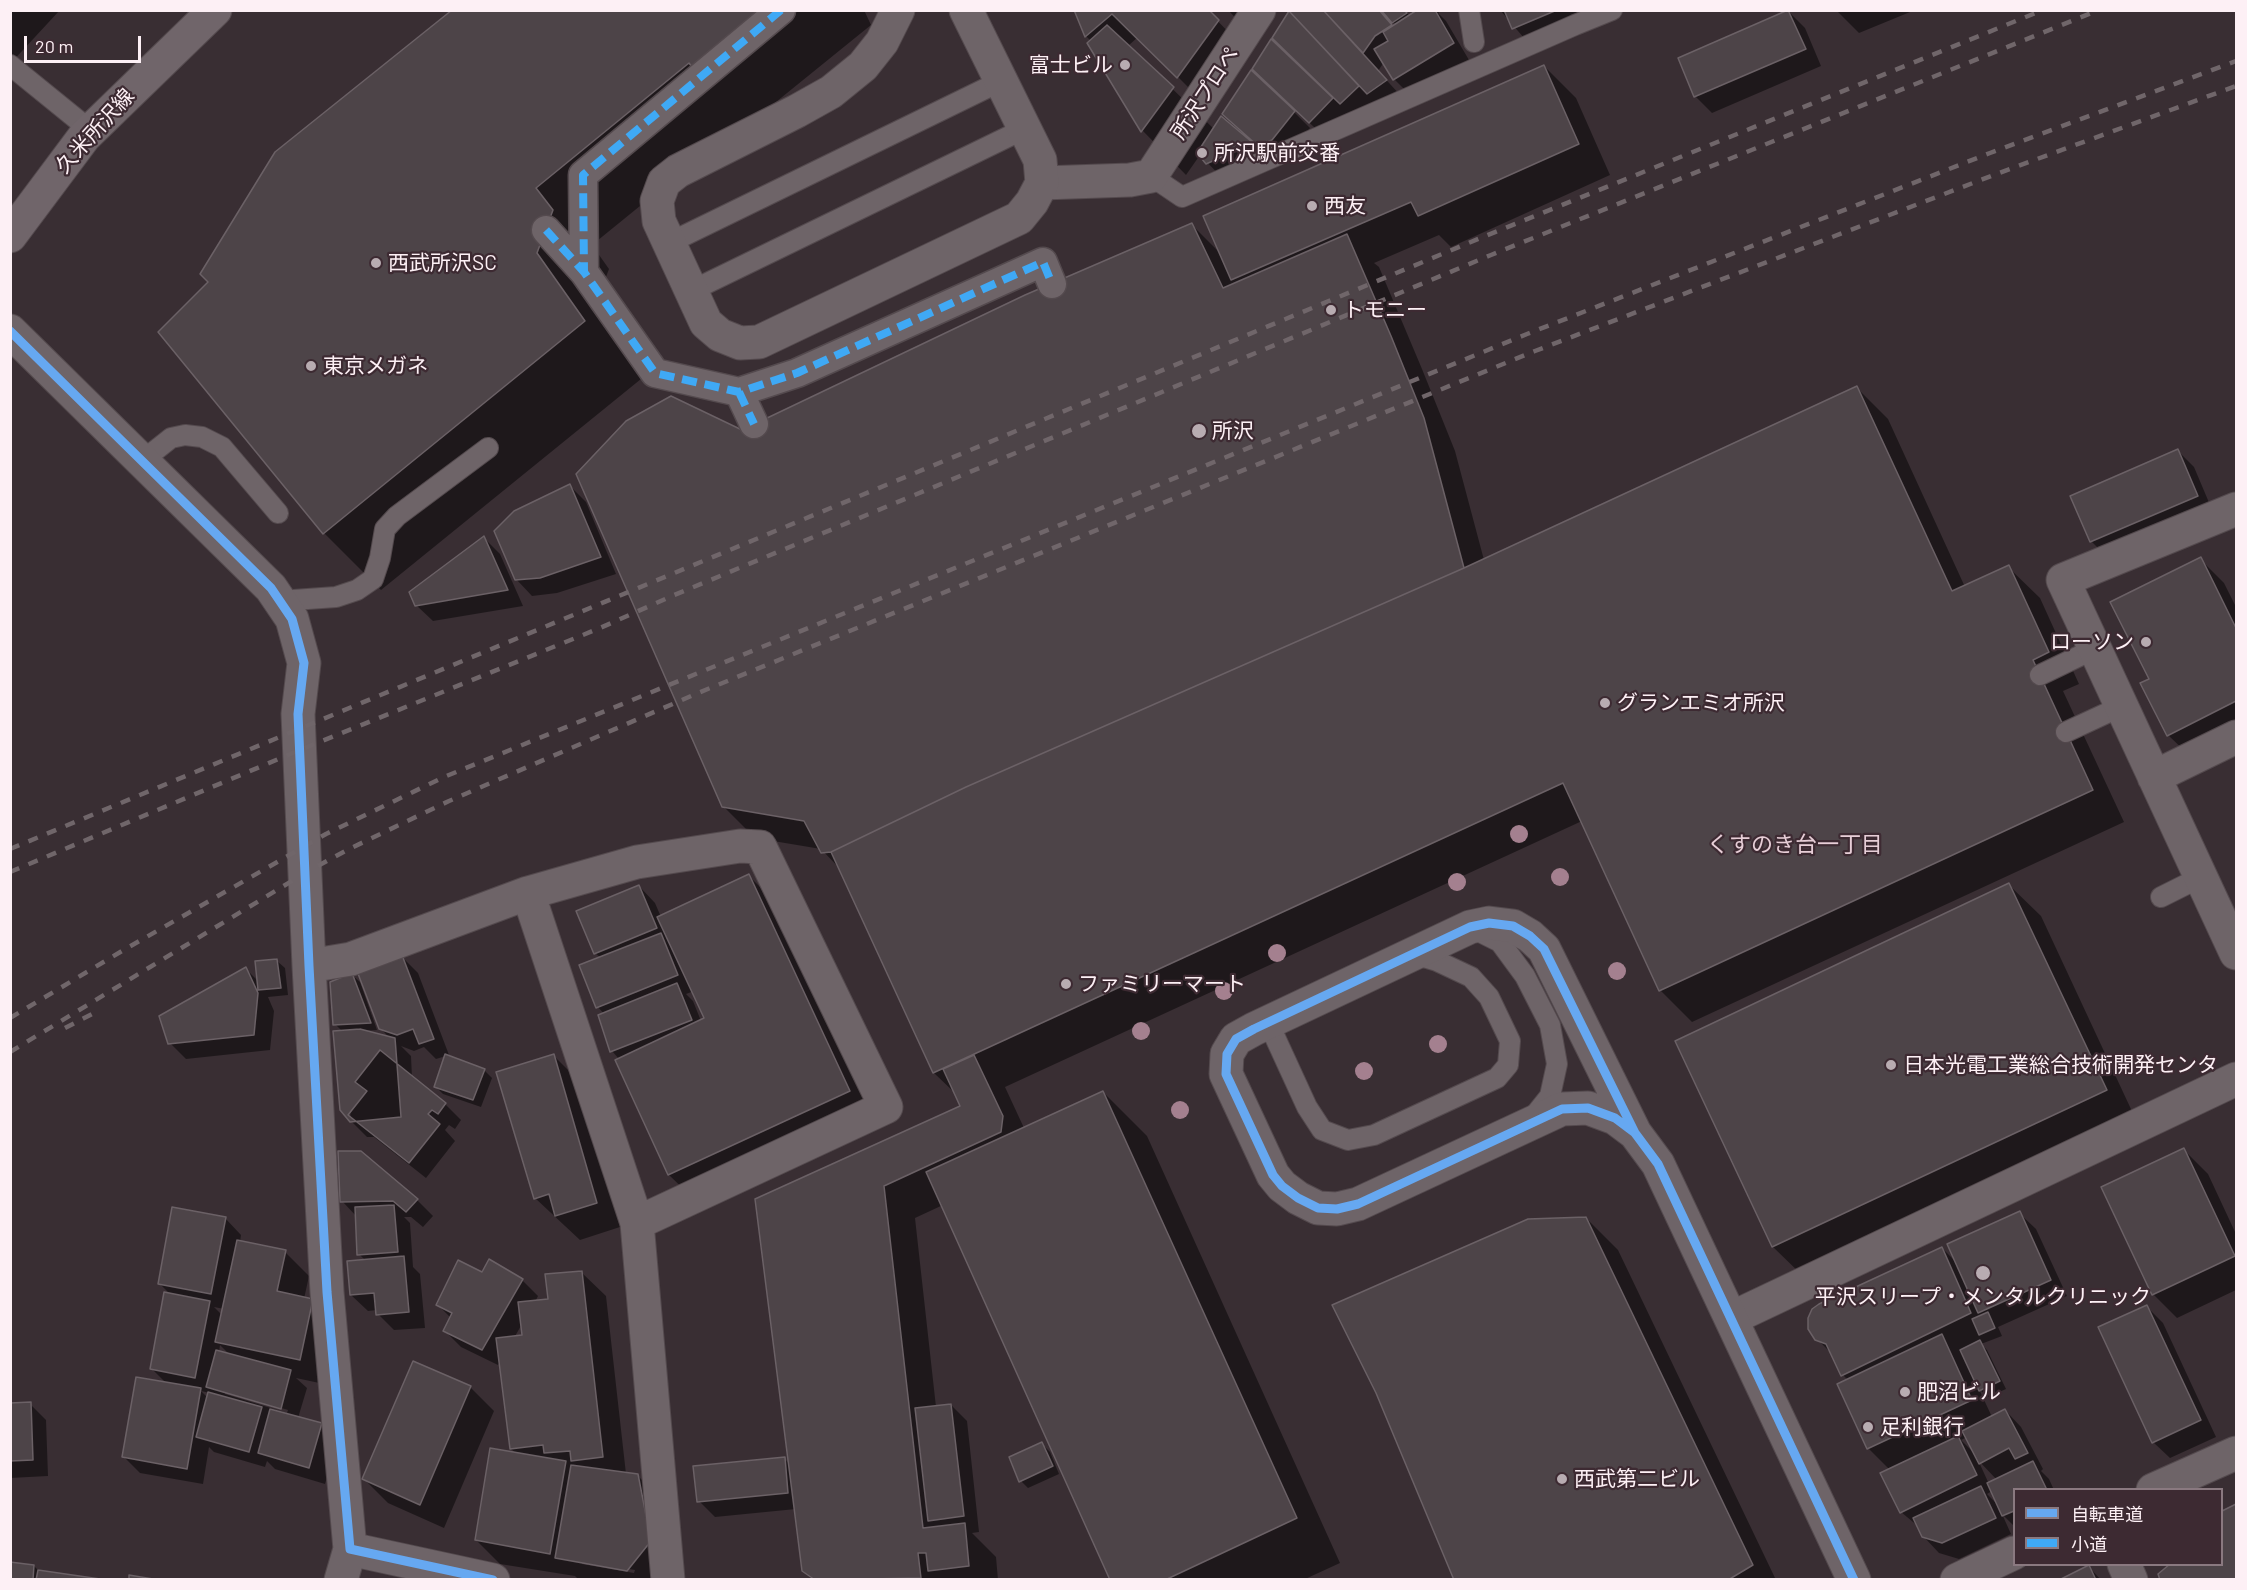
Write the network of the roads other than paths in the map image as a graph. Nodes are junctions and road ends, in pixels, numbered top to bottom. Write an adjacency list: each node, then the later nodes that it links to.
1 (215, 10): 12 (main road, 久米所沢線)
2 (781, 10): 18 (street)
3 (898, 10): 17 (street)
4 (966, 10): 10 (street)
5 (1259, 10): 13 (street, 所沢プロペ)
6 (1469, 10): 8 (lane)
7 (1612, 10): 13 (lane)
8 (1474, 42)
9 (10, 65): 12 (lane)
10 (1001, 81): 11 (street); 17 (lane)
11 (1024, 129): 14 (street); 20 (lane)
12 (90, 130): 16 (main road, 久米所沢線)
13 (1151, 176): 14 (street)
14 (1042, 183): 20 (street)
15 (546, 230): 18 (street)
16 (10, 236)
17 (669, 243): 20 (street)
18 (584, 272): 22 (street)
19 (1052, 284): 22 (street)
20 (691, 291)
21 (10, 331): 25 (street)
22 (739, 392): 23 (street)
23 (754, 424)
24 (488, 448): 28 (lane)
25 (142, 461): 27 (lane); 28 (street)
26 (2236, 511): 29 (street)
27 (278, 513)
28 (279, 601): 41 (street)
29 (2094, 649): 30 (lane); 31 (street)
30 (2040, 675)
31 (2122, 706): 32 (lane); 34 (street)
32 (2066, 732)
33 (2236, 737): 34 (street)
34 (2154, 777): 35 (street)
35 (2201, 878): 37 (lane); 40 (street)
36 (528, 893): 41 (street); 46 (street); 46 (street)
37 (2161, 897)
38 (1470, 927): 39 (street); 44 (lane); 45 (street)
39 (1413, 954): 42 (street); 42 (lane)
40 (2236, 954)
41 (309, 966): 51 (street)
42 (1268, 1022): 44 (street)
43 (2236, 1079): 47 (street)
44 (1526, 1126): 45 (street)
45 (1635, 1132): 47 (street)
46 (637, 1223): 54 (street)
47 (1732, 1318): 55 (street)
48 (2236, 1453): 49 (street)
49 (2157, 1488)
50 (2013, 1552): 56 (street)
51 (345, 1564): 53 (street)
52 (2125, 1566): 57 (street)
53 (493, 1580)
54 (668, 1580)
55 (1854, 1580)
56 (1957, 1580)
57 (2131, 1580)

